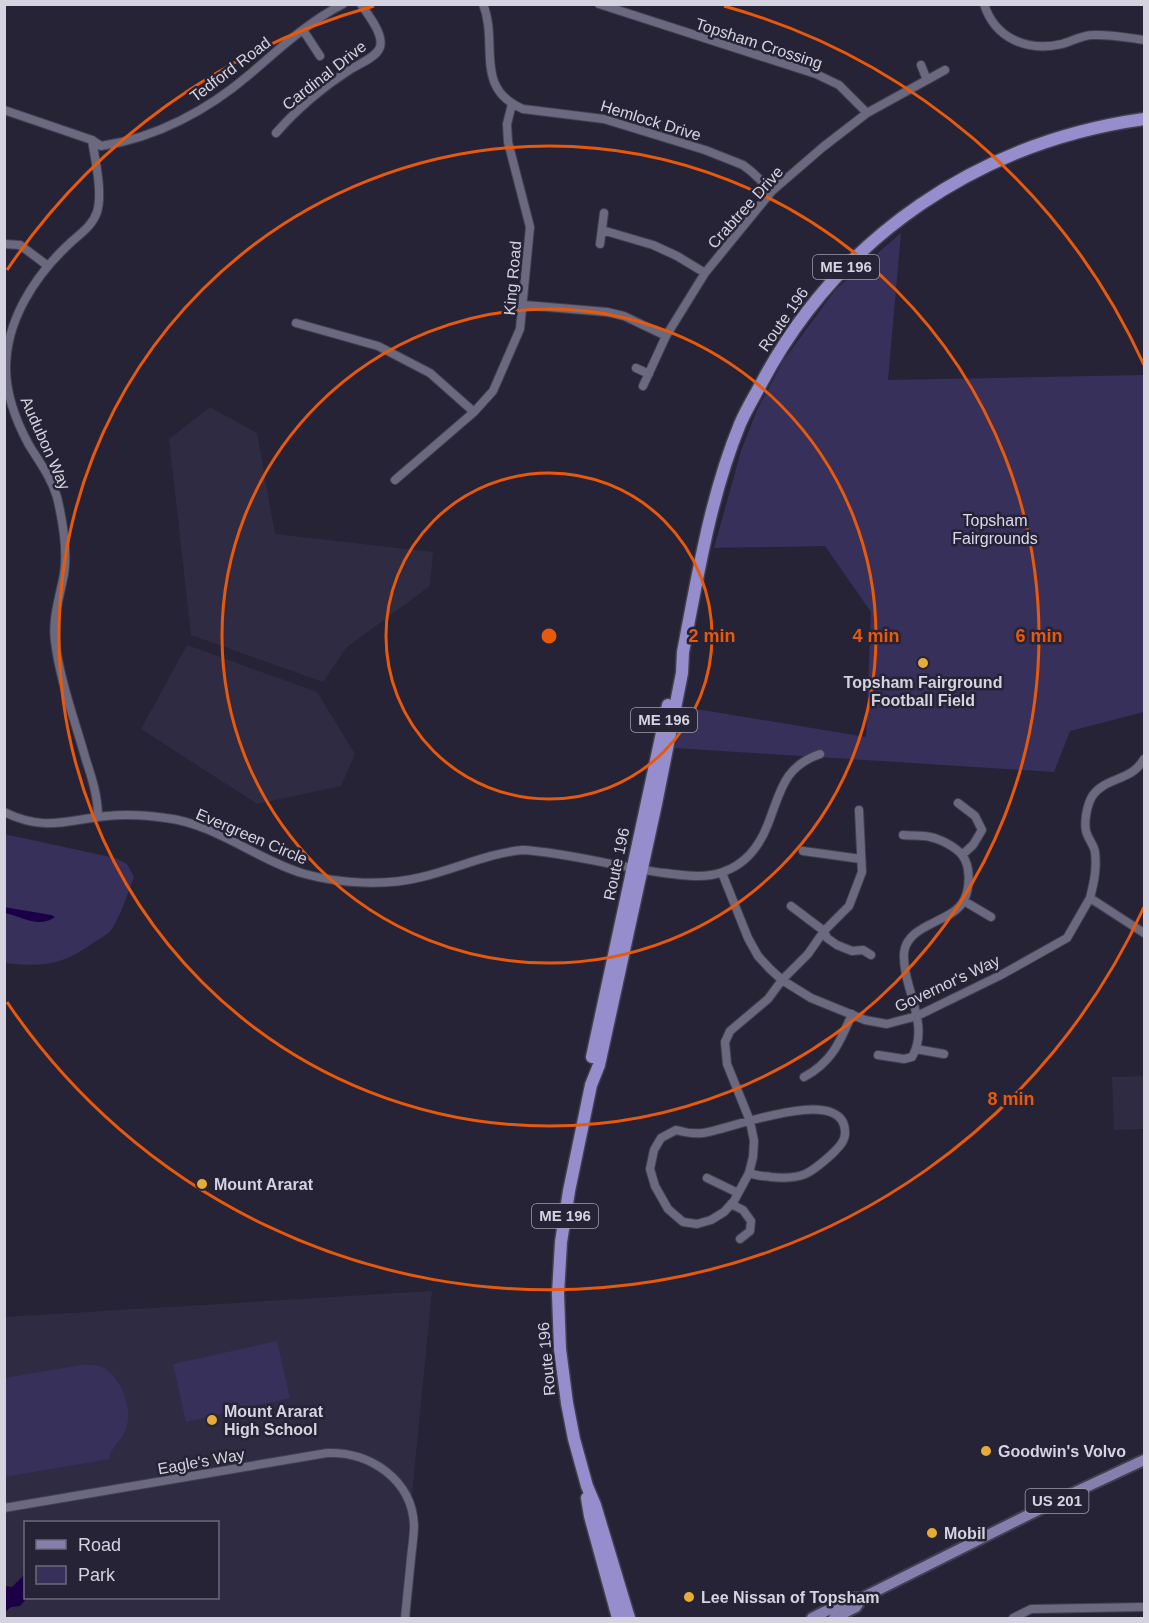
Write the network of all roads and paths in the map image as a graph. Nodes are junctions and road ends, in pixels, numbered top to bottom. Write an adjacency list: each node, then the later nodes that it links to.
1 (343, 4): 6 (street, Tedford Road)
2 (361, 4): 16 (street, Cardinal Drive)
3 (483, 4): 12 (street)
4 (599, 4): 14 (street, Topsham Crossing)
5 (984, 4): 7 (street)
6 (303, 30): 8 (street); 17 (street, Tedford Road)
7 (1144, 40)
8 (320, 56)
9 (921, 65): 11 (street)
10 (945, 70): 11 (street, Crabtree Drive)
11 (927, 80): 14 (street, Crabtree Drive)
12 (512, 104): 18 (street, Hemlock Drive); 25 (street, King Road)
13 (4, 110): 17 (street, Tedford Road)
14 (867, 113): 18 (street, Crabtree Drive)
15 (1144, 119): 43 (highway, Route 196 / ME 196)
16 (276, 133)
17 (92, 140): 23 (street, Audubon Way)
18 (772, 191): 24 (street, Crabtree Drive)
19 (603, 213): 20 (street)
20 (602, 230): 22 (street); 24 (street)
21 (4, 244): 23 (street)
22 (600, 244)
23 (48, 266): 38 (street, Audubon Way)
24 (705, 273): 27 (street, Crabtree Drive)
25 (524, 305): 27 (street); 31 (street, King Road)
26 (296, 323): 31 (street)
27 (666, 336): 29 (street, Crabtree Drive)
28 (636, 368): 29 (street)
29 (649, 374): 30 (street, Crabtree Drive)
30 (643, 386)
31 (474, 412): 32 (street, King Road)
32 (395, 480)
33 (820, 754): 44 (street)
34 (1144, 759): 45 (street, Governor's Way)
35 (958, 803): 41 (street)
36 (859, 810): 42 (street)
37 (4, 812): 38 (street, Evergreen Circle)
38 (98, 817): 43 (street, Evergreen Circle)
39 (903, 835): 41 (street)
40 (803, 851): 42 (street)
41 (962, 855): 46 (street)
42 (861, 859): 50 (street)
43 (636, 870): 44 (street, Evergreen Circle); 66 (highway, Route 196 / ME 196)
44 (722, 873): 52 (street, Governor's Way)
45 (1090, 898): 49 (street); 54 (street, Governor's Way)
46 (964, 901): 48 (street); 54 (street)
47 (791, 906): 50 (street)
48 (991, 916)
49 (1139, 929)
50 (824, 931): 51 (street); 52 (street)
51 (871, 955)
52 (782, 980): 53 (street, Governor's Way); 59 (street)
53 (852, 1014): 54 (street, Governor's Way); 58 (street)
54 (916, 1016): 55 (street)
55 (916, 1049): 56 (street); 57 (street)
56 (878, 1054)
57 (944, 1054)
58 (804, 1077)
59 (750, 1121): 60 (street); 60 (street); 63 (street)
60 (749, 1173): 62 (street)
61 (707, 1178): 62 (street)
62 (738, 1192): 63 (street)
63 (731, 1204): 64 (street)
64 (740, 1239)
65 (1144, 1460): 69 (main road, US 201)
66 (587, 1486): 68 (highway, Route 196 / ME 196); 74 (highway, Route 196 / ME 196)
67 (4, 1508): 71 (street, Eagle's Way)
68 (604, 1569): 72 (highway); 73 (highway, Route 196 / ME 196)
69 (862, 1598): 75 (main road, US 201); 76 (main road, US 201)
70 (1144, 1607): 77 (street)
71 (405, 1618)
72 (610, 1618)
73 (618, 1618)
74 (629, 1618)
75 (812, 1618)
76 (834, 1618)
77 (1013, 1618)

